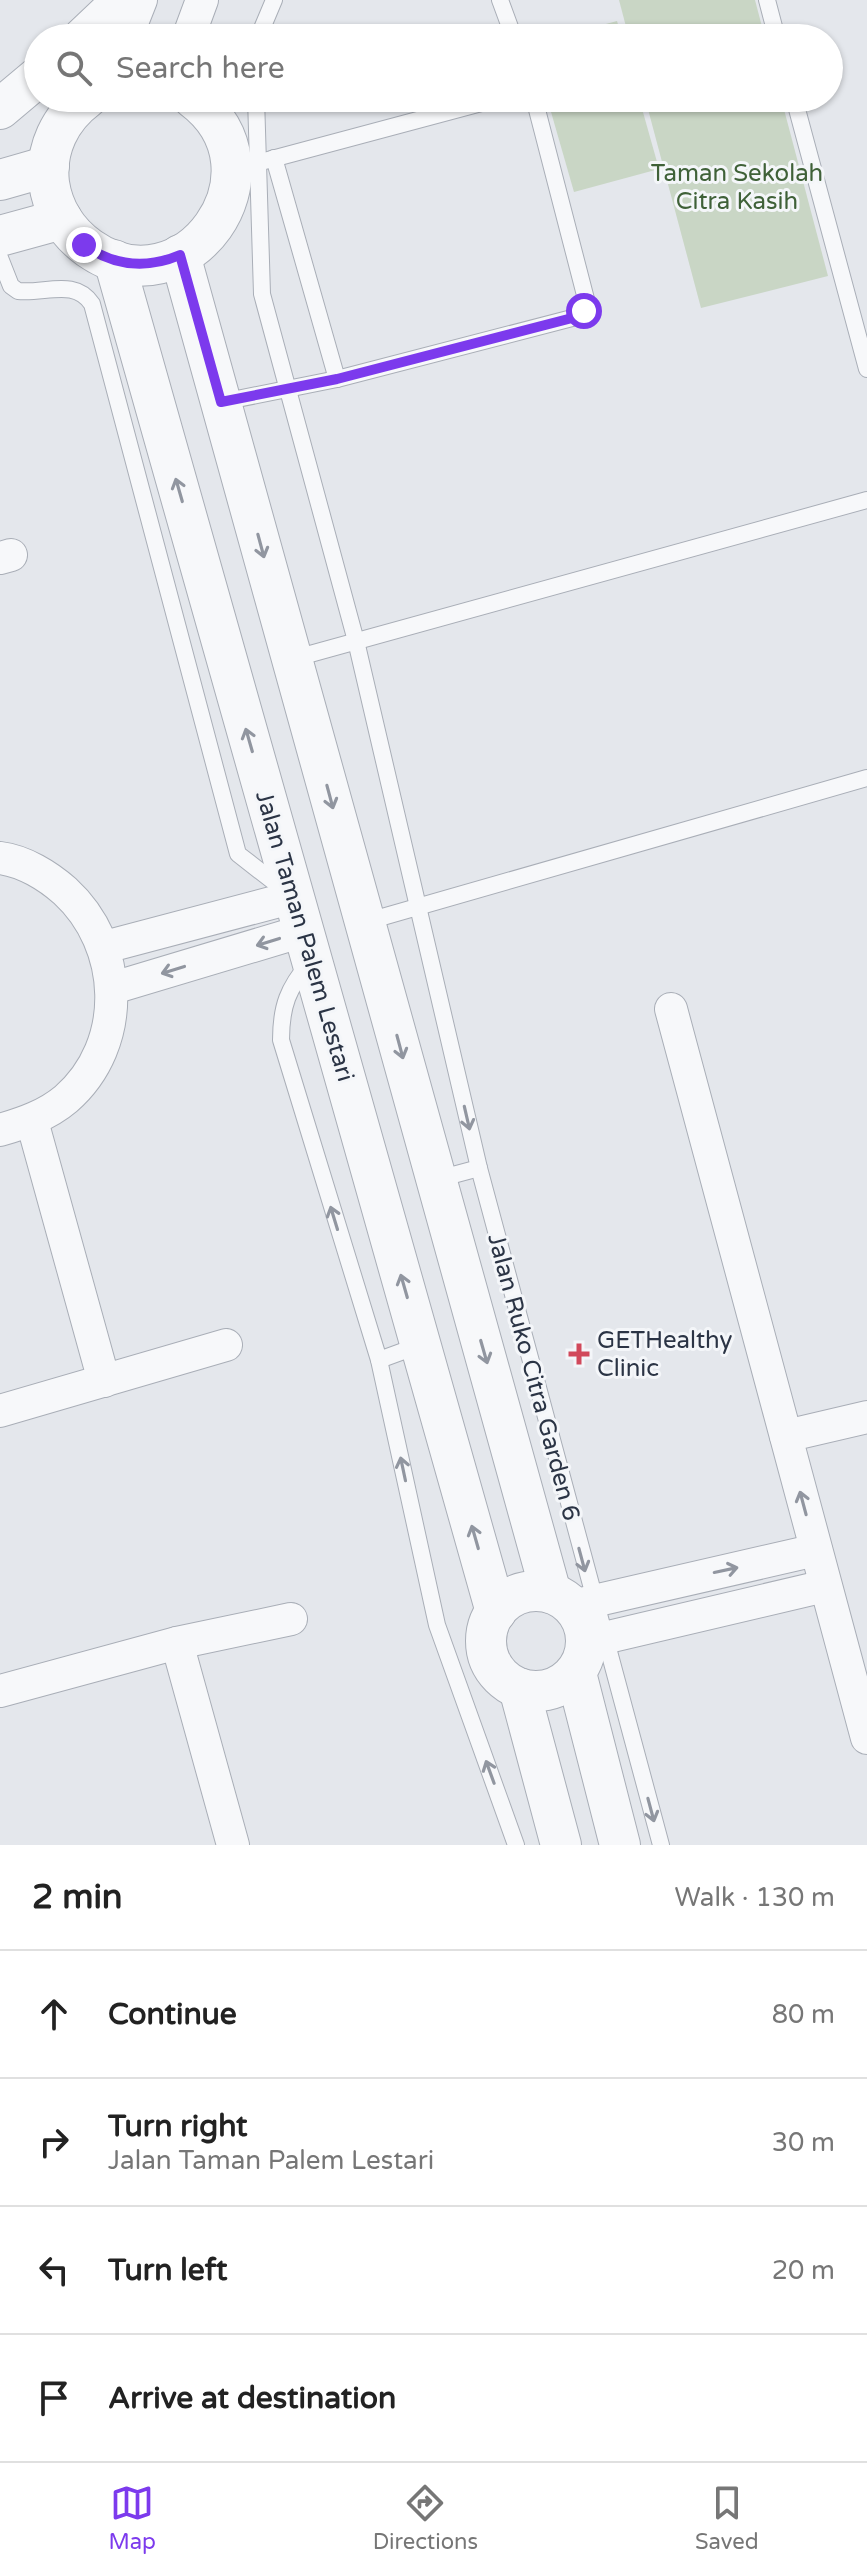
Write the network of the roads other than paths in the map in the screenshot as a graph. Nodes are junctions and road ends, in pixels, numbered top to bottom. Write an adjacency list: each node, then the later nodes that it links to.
1 (123, 0): 7 (street)
2 (141, 0): 8 (street)
3 (202, 0): 9 (street)
4 (274, 0): 10 (lane)
5 (500, 0): 11 (lane)
6 (767, 0): 12 (lane)
7 (98, 24)
8 (132, 24)
9 (193, 24)
10 (264, 24)
11 (509, 24)
12 (773, 24)
13 (24, 89): 14 (street)
14 (0, 109)
15 (73, 112): 23 (street)
16 (208, 112): 27 (street)
17 (256, 112): 22 (lane, Jalan Ruko Citra Garden 6)
18 (447, 112): 21 (lane)
19 (538, 112): 31 (lane)
20 (798, 112): 30 (lane)
21 (274, 158): 22 (lane); 31 (lane)
22 (257, 163): 32 (lane, Jalan Ruko Citra Garden 6)
23 (49, 166): 24 (street); 25 (street)
24 (0, 180)
25 (62, 219): 26 (street); 29 (street)
26 (0, 236)
27 (180, 255): 29 (street); 33 (street)
28 (0, 258): 35 (lane)
29 (114, 260): 35 (street, Jalan Taman Palem Lestari, one-way to 29)
30 (867, 369)
31 (337, 379): 32 (lane)
32 (287, 387): 33 (lane); 36 (lane, Jalan Ruko Citra Garden 6)
33 (221, 402): 37 (street, one-way to 37)
34 (867, 500): 36 (lane)
35 (176, 548): 42 (street, Jalan Taman Palem Lestari)
36 (356, 641): 37 (lane); 40 (lane, Jalan Ruko Citra Garden 6)
37 (292, 659): 41 (street, one-way to 41)
38 (867, 778): 40 (lane)
39 (0, 858): 43 (street)
40 (417, 906): 41 (lane); 48 (lane, Jalan Ruko Citra Garden 6, one-way to 48)
41 (365, 922): 49 (street, one-way to 49)
42 (303, 929): 43 (street); 44 (street, one-way to 44); 51 (street, Jalan Taman Palem Lestari, one-way to 42); 52 (lane, one-way to 42)
43 (105, 947): 44 (street)
44 (113, 988): 46 (street)
45 (671, 1009): 56 (street)
46 (32, 1121): 47 (street); 53 (street)
47 (0, 1130)
48 (479, 1168): 49 (lane); 61 (lane, Jalan Ruko Citra Garden 6, one-way to 61)
49 (436, 1179): 61 (street, one-way to 61)
50 (226, 1345): 53 (street)
51 (420, 1345): 52 (lane); 59 (street, Jalan Taman Palem Lestari, one-way to 51)
52 (379, 1360): 68 (lane, one-way to 52)
53 (104, 1381): 54 (street)
54 (0, 1411)
55 (867, 1417): 56 (street)
56 (786, 1436): 57 (street, one-way to 56)
57 (816, 1550): 58 (street); 61 (street, one-way to 57)
58 (825, 1586): 61 (street); 63 (street)
59 (496, 1612): 61 (street); 64 (street)
60 (291, 1619): 62 (street)
61 (580, 1626): 64 (street); 70 (street); 71 (lane, Jalan Ruko Citra Garden 6, one-way to 71)
62 (177, 1643): 65 (street); 67 (street)
63 (860, 1685): 66 (street)
64 (519, 1688): 69 (street)
65 (0, 1691)
66 (867, 1738)
67 (233, 1845)
68 (516, 1845)
69 (561, 1845)
70 (620, 1845)
71 (661, 1845)

